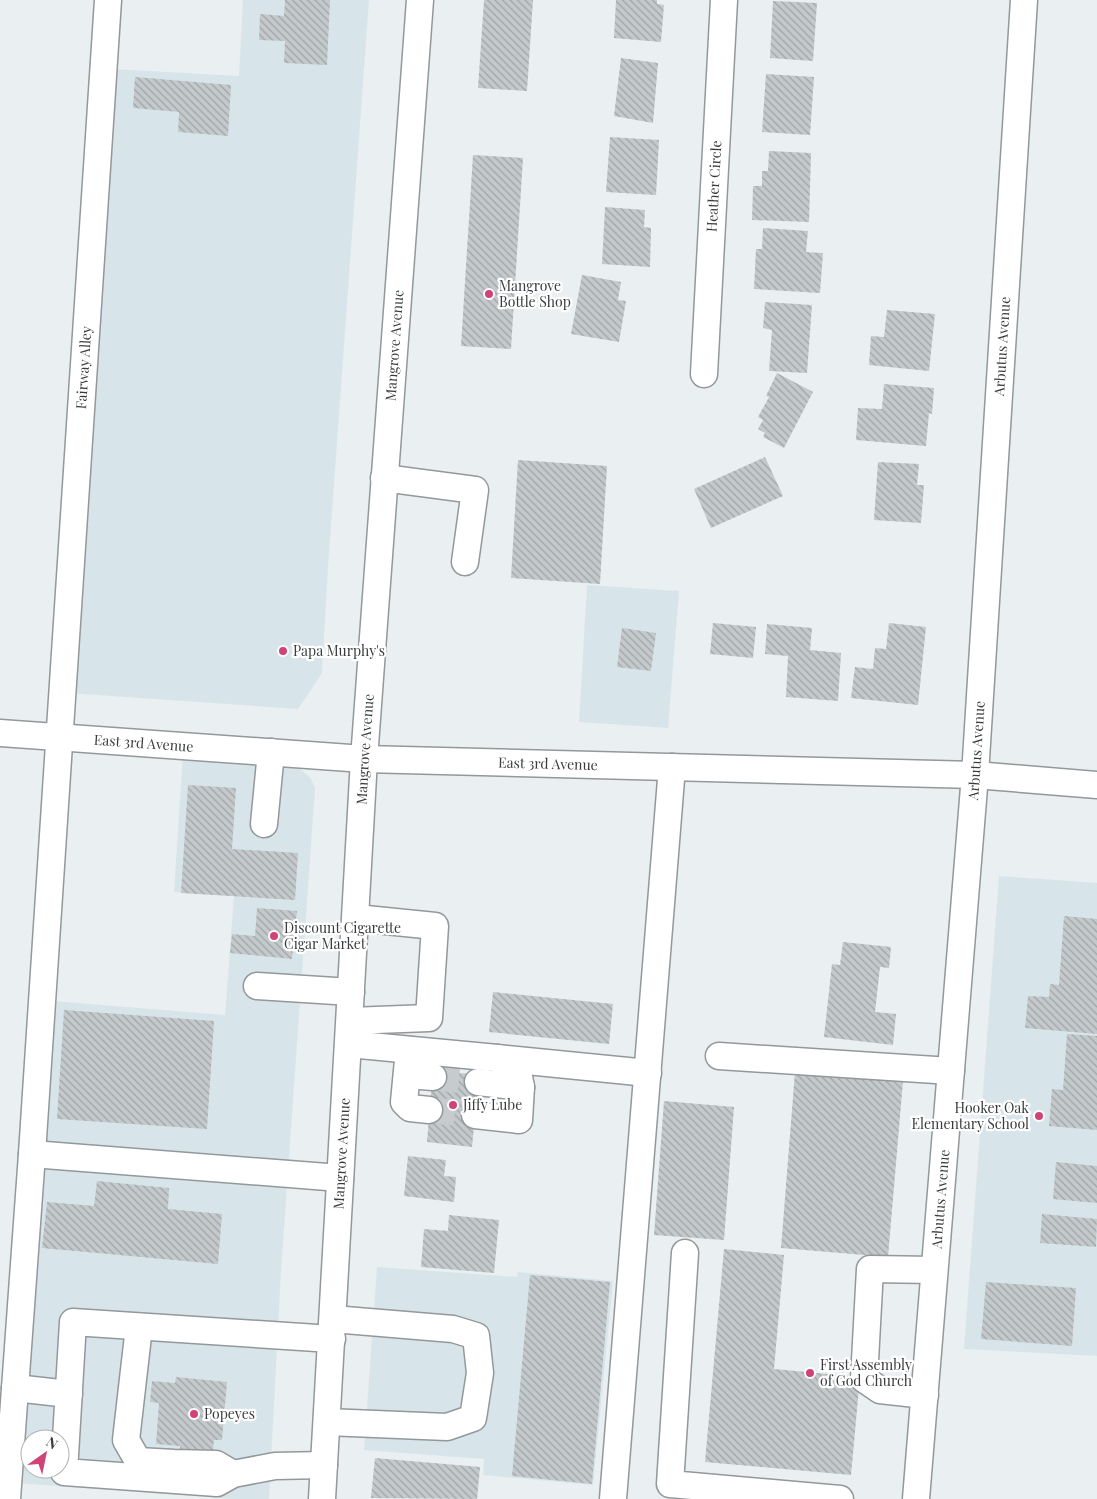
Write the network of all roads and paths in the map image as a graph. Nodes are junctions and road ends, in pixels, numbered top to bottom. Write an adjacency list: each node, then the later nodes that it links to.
1 (108, 0): 9 (street, Fairway Alley)
2 (420, 0): 6 (street, Mangrove Avenue)
3 (724, 0): 5 (street, Heather Circle)
4 (1024, 0): 13 (street, Arbutus Avenue)
5 (704, 374)
6 (384, 478): 7 (street); 11 (street, Mangrove Avenue)
7 (465, 562)
8 (0, 732): 9 (street, East 3rd Avenue)
9 (60, 737): 10 (street, East 3rd Avenue); 25 (street, Fairway Alley)
10 (271, 752): 11 (street, East 3rd Avenue); 15 (street)
11 (364, 759): 12 (street, East 3rd Avenue); 16 (street, Mangrove Avenue)
12 (672, 767): 13 (street, East 3rd Avenue); 23 (street)
13 (975, 775): 14 (street, East 3rd Avenue); 22 (street, Arbutus Avenue)
14 (1097, 785)
15 (264, 824)
16 (356, 918): 18 (street, Mangrove Avenue); 19 (street)
17 (257, 986): 18 (street)
18 (351, 992): 19 (street, Mangrove Avenue)
19 (349, 1033): 21 (street); 26 (street, Mangrove Avenue)
20 (719, 1056): 22 (street)
21 (497, 1058): 23 (street); 24 (street)
22 (951, 1071): 28 (street, Arbutus Avenue)
23 (648, 1074): 39 (street)
24 (477, 1099)
25 (32, 1154): 26 (street); 31 (street, Fairway Alley)
26 (340, 1178): 30 (street, Mangrove Avenue)
27 (686, 1253): 40 (street)
28 (934, 1270): 33 (street, Arbutus Avenue); 33 (street)
29 (139, 1327): 30 (street); 32 (street); 36 (street)
30 (332, 1329): 34 (street, Mangrove Avenue); 34 (street)
31 (15, 1388): 32 (street); 37 (street, Fairway Alley)
32 (69, 1394): 36 (street)
33 (924, 1395): 41 (street, Arbutus Avenue)
34 (327, 1422): 35 (street, Mangrove Avenue)
35 (324, 1465): 36 (street); 38 (street, Mangrove Avenue)
36 (233, 1474)
37 (7, 1499)
38 (322, 1499)
39 (613, 1499)
40 (840, 1499)
41 (916, 1499)

